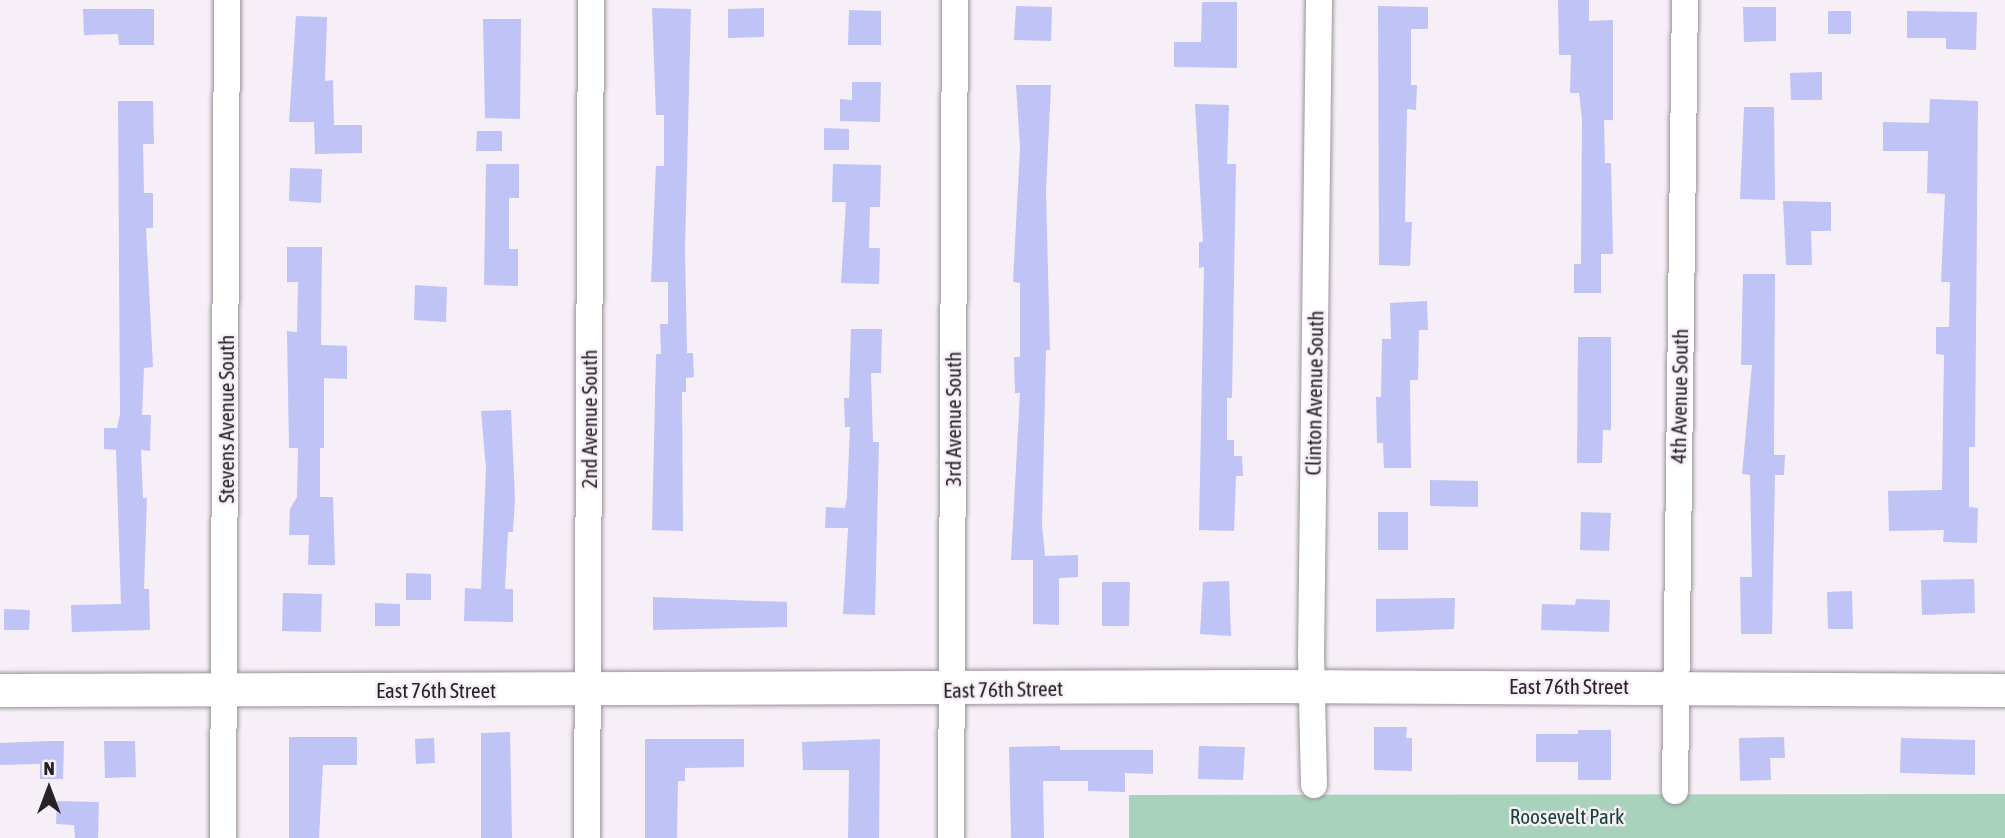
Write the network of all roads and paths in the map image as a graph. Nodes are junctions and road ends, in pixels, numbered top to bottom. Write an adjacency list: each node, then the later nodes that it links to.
1 (227, 0): 9 (street, Stevens Avenue South)
2 (590, 0): 10 (street, 2nd Avenue South)
3 (955, 0): 11 (street, 3rd Avenue South)
4 (1319, 0): 6 (street, Clinton Avenue South)
5 (1685, 0): 7 (street, 4th Avenue South)
6 (1312, 686): 7 (street, East 76th Street); 11 (street, East 76th Street); 13 (street, Clinton Avenue South)
7 (1675, 687): 12 (street, East 76th Street); 14 (street, 4th Avenue South)
8 (0, 690): 9 (street, East 76th Street)
9 (225, 690): 10 (street, East 76th Street); 15 (street, Stevens Avenue South)
10 (588, 690): 11 (street, East 76th Street); 16 (street, 2nd Avenue South)
11 (952, 690): 17 (street, 3rd Avenue South)
12 (2005, 690)
13 (1314, 785)
14 (1675, 791)
15 (223, 838)
16 (587, 838)
17 (951, 838)

